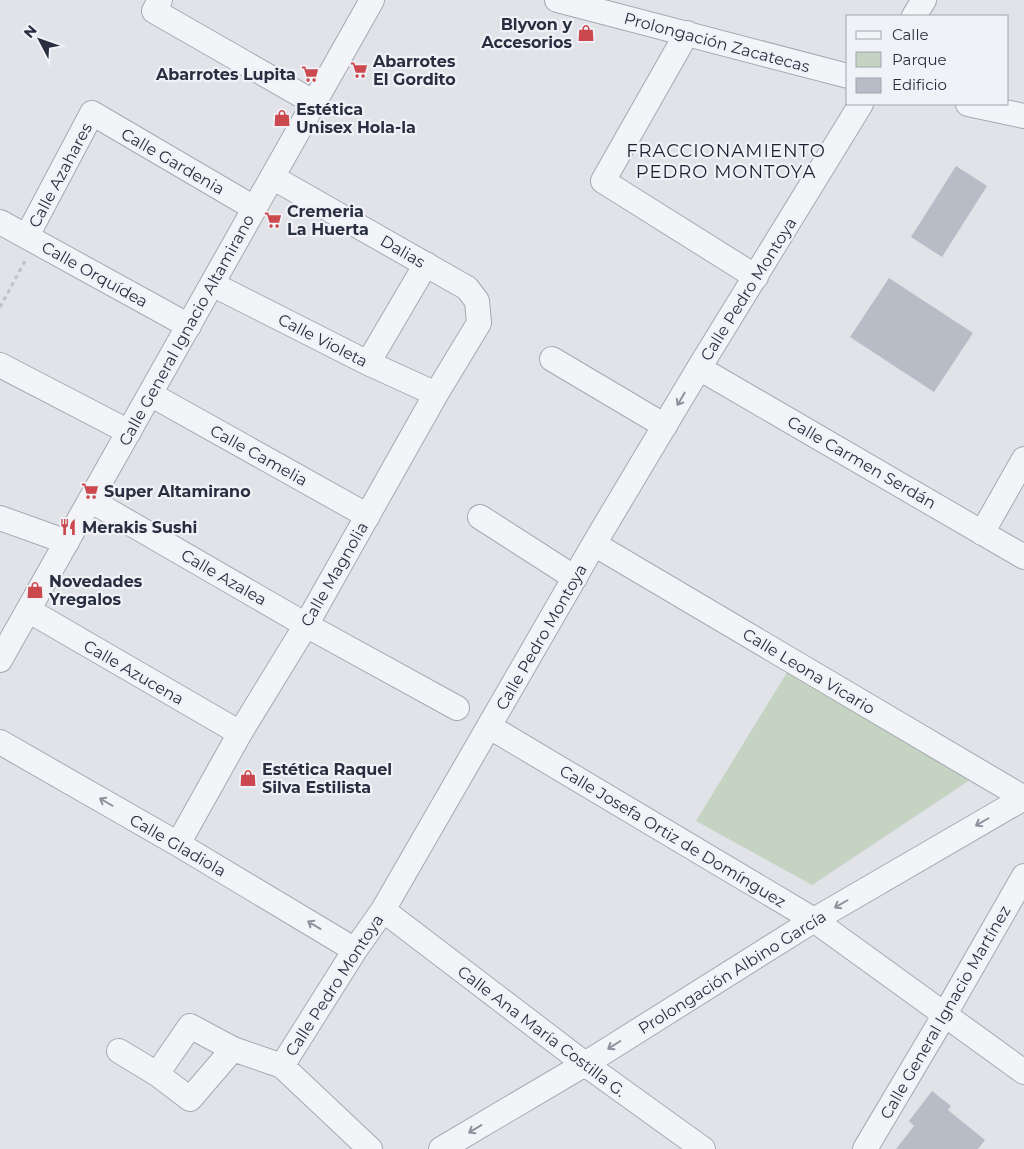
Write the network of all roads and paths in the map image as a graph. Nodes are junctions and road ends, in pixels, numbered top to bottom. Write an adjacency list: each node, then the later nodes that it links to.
1 (372, 0): 8 (street, Calle General Ignacio Altamirano)
2 (557, 0): 6 (street, Prolongación Zacatecas)
3 (924, 0): 5 (street)
4 (157, 6): 8 (street)
5 (915, 15)
6 (687, 33): 7 (street, Prolongación Zacatecas); 18 (street)
7 (846, 75)
8 (313, 102): 13 (street, Calle General Ignacio Altamirano)
9 (860, 105): 18 (street, Calle Pedro Montoya)
10 (973, 105): 12 (street)
11 (92, 113): 14 (street, Calle Gardenia); 16 (street, Calle Azahares)
12 (1024, 116)
13 (272, 177): 14 (street, Calle General Ignacio Altamirano); 17 (street, Dalias)
14 (254, 208): 19 (street, Calle General Ignacio Altamirano)
15 (0, 222): 16 (street, Calle Orquídea)
16 (31, 238): 21 (path); 22 (street, Calle Orquídea)
17 (426, 264): 20 (street, Dalias); 24 (street)
18 (756, 277): 26 (street, Calle Pedro Montoya)
19 (212, 284): 22 (street, Calle General Ignacio Altamirano); 24 (street, Calle Violeta)
20 (477, 301): 28 (street, Calle Magnolia)
21 (0, 307)
22 (189, 326): 27 (street, Calle General Ignacio Altamirano)
23 (552, 359): 29 (street)
24 (368, 363): 28 (street, Calle Violeta)
25 (0, 365): 30 (street)
26 (700, 368): 29 (street, Calle Pedro Montoya, one-way to 29); 36 (street, Calle Carmen Serdán)
27 (150, 394): 30 (street, Calle General Ignacio Altamirano); 33 (street, Calle Camelia)
28 (436, 394): 33 (street, Calle Magnolia)
29 (665, 426): 38 (street, Calle Pedro Montoya)
30 (129, 432): 32 (street, Calle General Ignacio Altamirano)
31 (1024, 459): 36 (street)
32 (90, 500): 37 (street, Calle General Ignacio Altamirano); 42 (street, Calle Azalea)
33 (368, 516): 42 (street, Calle Magnolia)
34 (480, 517): 40 (street)
35 (0, 518): 37 (street)
36 (982, 533): 39 (street, Calle Carmen Serdán)
37 (67, 542): 41 (street, Calle General Ignacio Altamirano)
38 (594, 544): 40 (street, Calle Pedro Montoya); 48 (street, Calle Leona Vicario)
39 (1024, 557)
40 (576, 578): 45 (street, Calle Pedro Montoya)
41 (28, 610): 43 (street, Calle General Ignacio Altamirano); 46 (street, Calle Azucena)
42 (306, 625): 44 (street); 46 (street, Calle Magnolia)
43 (0, 660)
44 (457, 708)
45 (490, 727): 51 (street, Calle Pedro Montoya); 52 (street, Calle Josefa Ortiz de Domínguez)
46 (240, 733): 49 (street, Calle Magnolia)
47 (0, 742): 49 (street, Calle Gladiola, one-way to 47)
48 (1024, 798): 52 (street, Prolongación Albino García, one-way to 52)
49 (178, 844): 53 (street, Calle Gladiola, one-way to 49)
50 (1024, 876): 54 (street, Calle General Ignacio Martínez)
51 (383, 910): 53 (street, Calle Pedro Montoya); 57 (street, Calle Ana María Costilla G.)
52 (814, 920): 54 (street, Calle Josefa Ortiz de Domínguez); 57 (street, Prolongación Albino García, one-way to 57)
53 (355, 950): 58 (street, Calle Pedro Montoya)
54 (945, 1014): 59 (street, Calle Josefa Ortiz de Domínguez); 64 (street, Calle General Ignacio Martínez)
55 (233, 1049): 58 (street); 60 (street); 60 (street)
56 (119, 1052): 60 (street)
57 (584, 1064): 62 (street, Prolongación Albino García, one-way to 62); 63 (street, Calle Ana María Costilla G.)
58 (282, 1066): 61 (street, Calle Pedro Montoya)
59 (1024, 1072)
60 (157, 1074)
61 (370, 1149)
62 (441, 1149)
63 (703, 1149)
64 (865, 1149)

